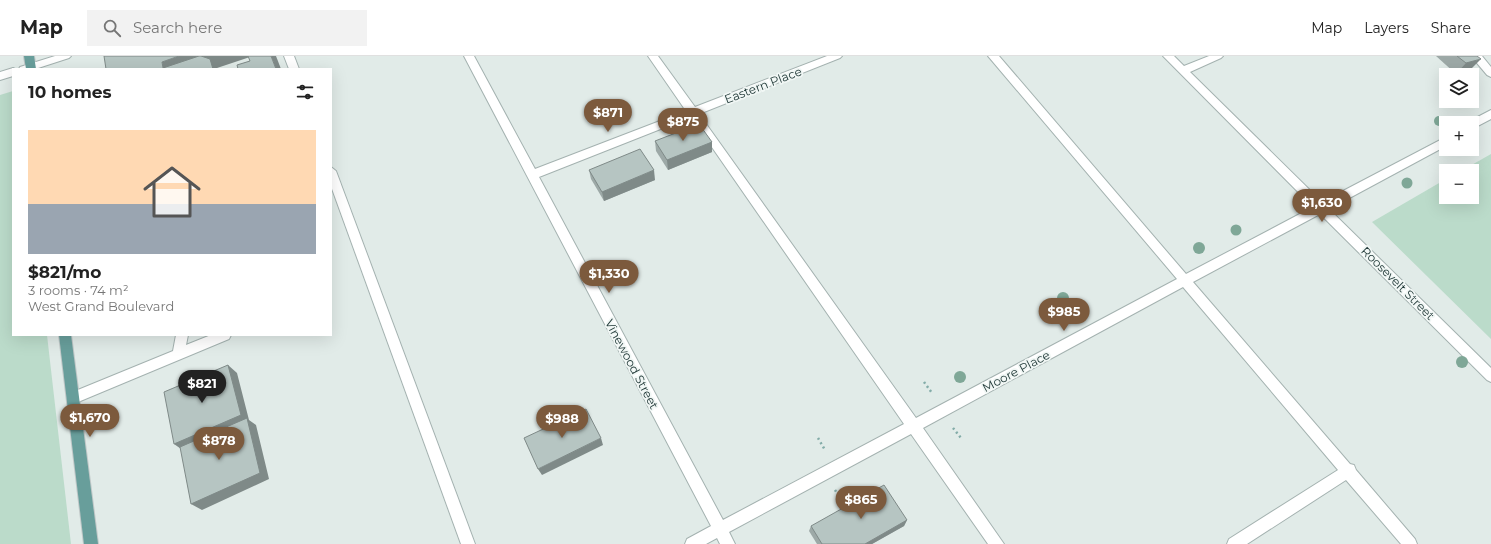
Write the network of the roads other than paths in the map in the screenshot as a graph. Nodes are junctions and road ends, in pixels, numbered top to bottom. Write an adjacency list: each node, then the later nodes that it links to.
1 (29, 56): 11 (main road)
2 (66, 56): 11 (street)
3 (289, 56): 12 (street)
4 (469, 56): 22 (street, Vinewood Street)
5 (653, 56): 17 (street)
6 (837, 56): 17 (street, Eastern Place)
7 (993, 56): 24 (street)
8 (1168, 56): 13 (street, Roosevelt Street)
9 (1218, 56): 13 (street)
10 (1476, 56): 15 (street)
11 (28, 68)
12 (294, 68)
13 (1183, 71): 23 (street, Roosevelt Street)
14 (12, 72): 16 (street)
15 (1491, 73)
16 (0, 76)
17 (692, 112): 22 (street, Eastern Place); 31 (street)
18 (1491, 114): 19 (street)
19 (1479, 121)
20 (1439, 145): 23 (street, Moore Place)
21 (332, 174): 35 (street)
22 (532, 175): 33 (street, Vinewood Street)
23 (1323, 208): 24 (street, Moore Place); 29 (street, Roosevelt Street)
24 (1186, 281): 31 (street, Moore Place); 32 (street)
25 (65, 336): 30 (main road)
26 (182, 336): 28 (street)
27 (223, 336): 28 (street)
28 (178, 355): 30 (street)
29 (1491, 376)
30 (73, 398): 34 (main road)
31 (914, 426): 33 (street, Moore Place); 38 (street)
32 (1349, 470): 39 (street); 40 (street)
33 (720, 529): 36 (street, Moore Place); 37 (street, Vinewood Street)
34 (91, 544)
35 (468, 544)
36 (692, 544)
37 (728, 544)
38 (997, 544)
39 (1234, 544)
40 (1410, 544)

